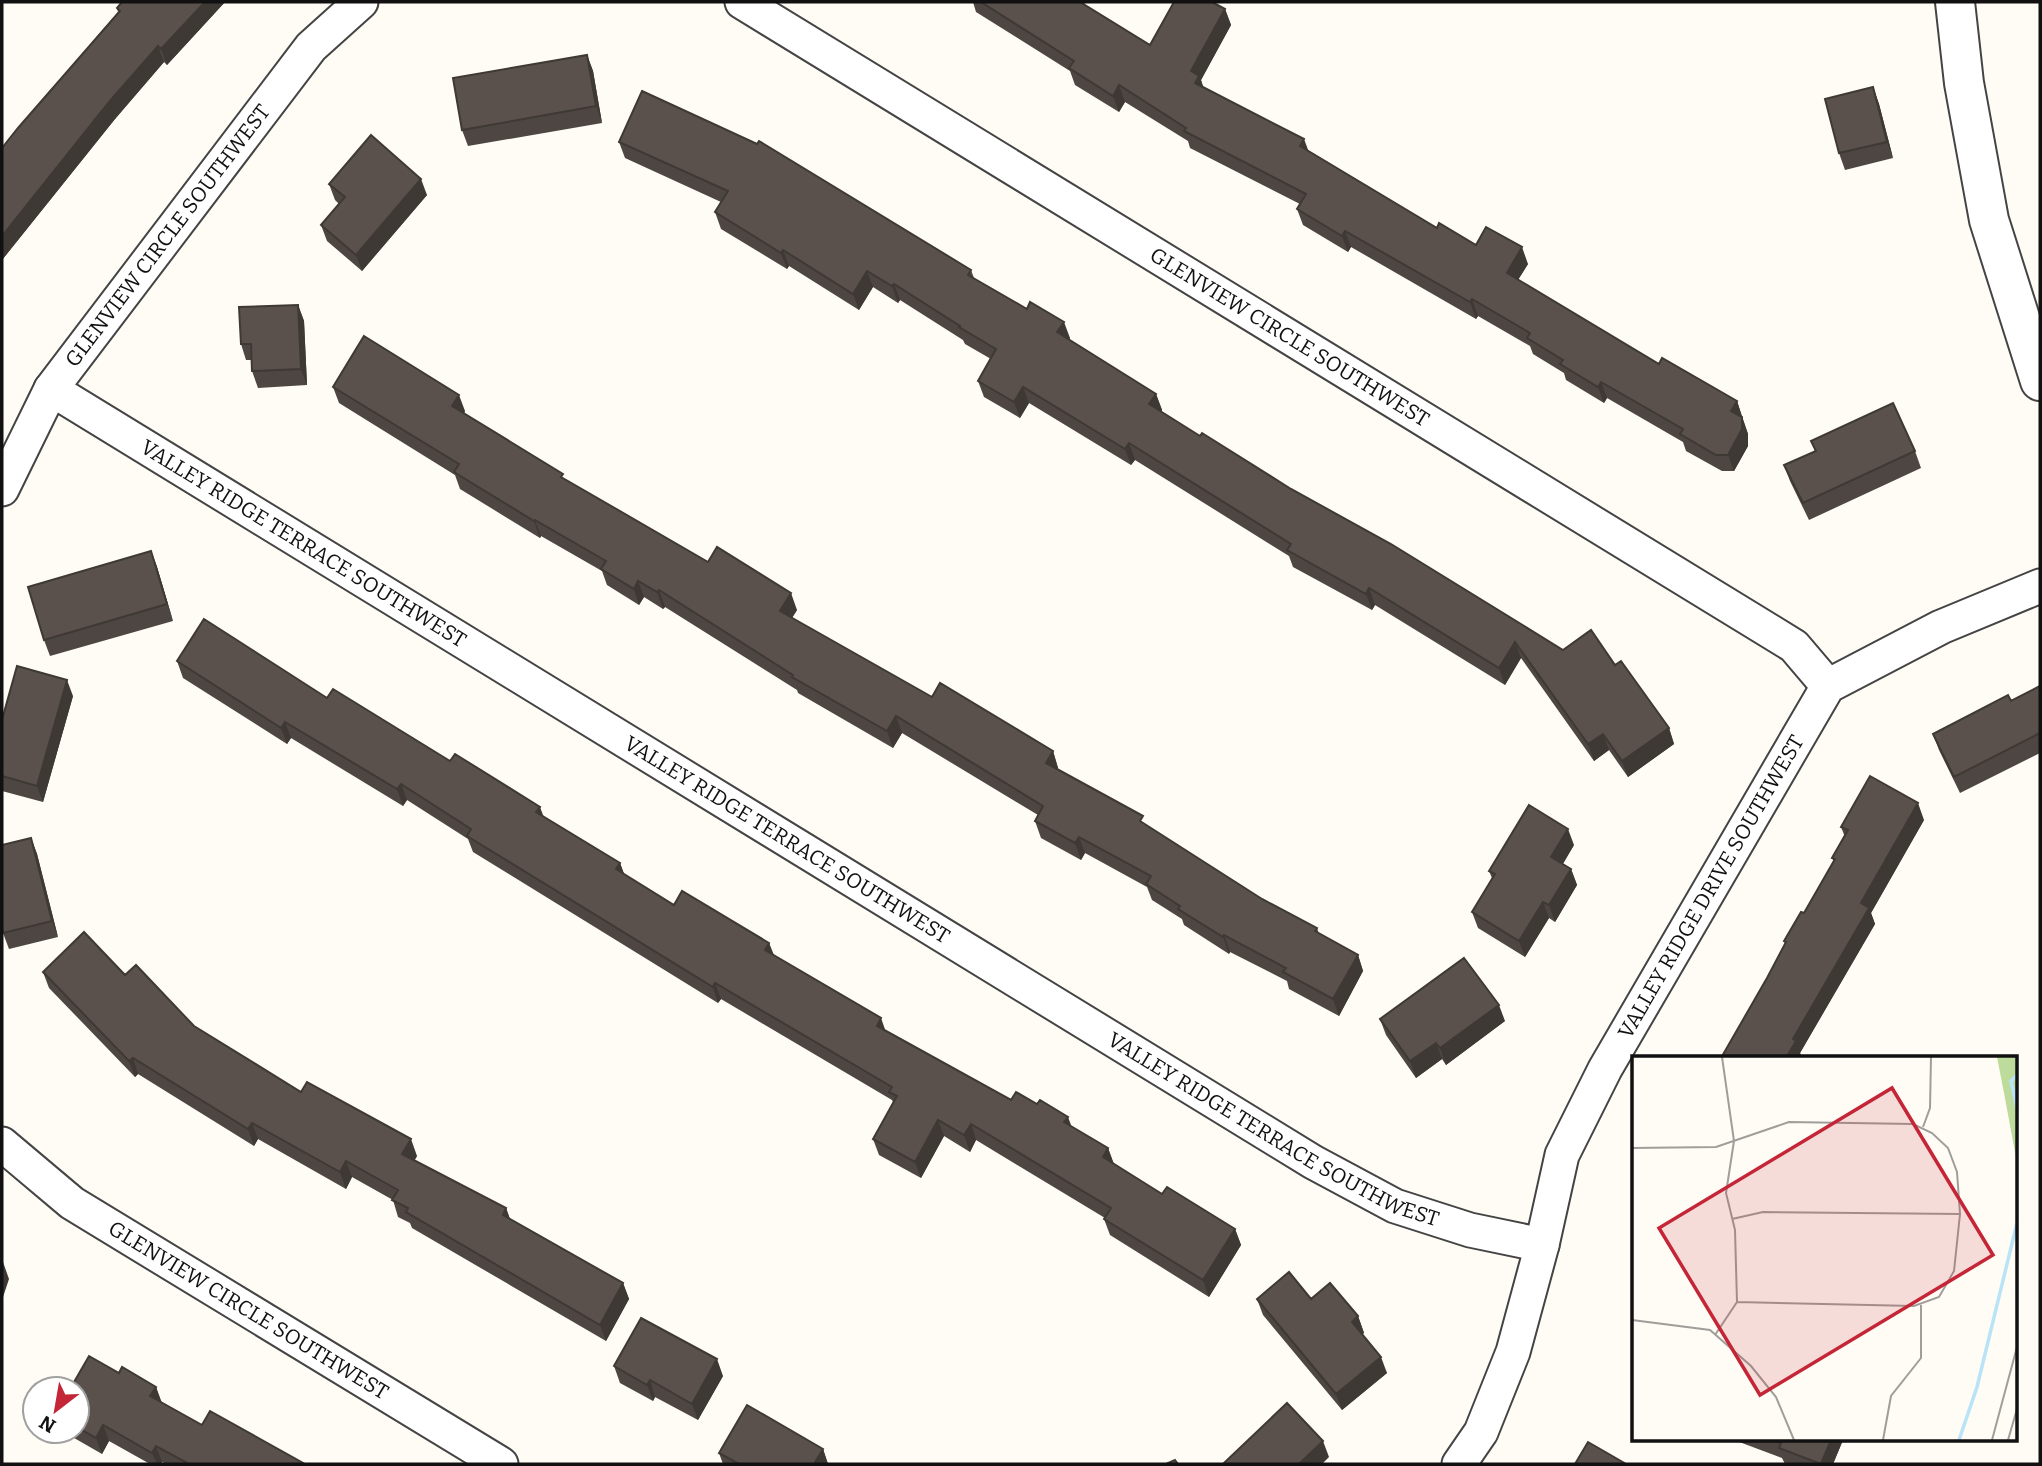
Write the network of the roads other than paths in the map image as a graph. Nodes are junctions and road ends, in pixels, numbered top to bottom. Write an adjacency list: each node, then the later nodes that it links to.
1 (361, 2): 5 (street, GLENVIEW CIRCLE SOUTHWEST)
2 (742, 2): 8 (street, GLENVIEW CIRCLE SOUTHWEST)
3 (1955, 2): 4 (street)
4 (2040, 381)
5 (51, 389): 6 (street, GLENVIEW CIRCLE SOUTHWEST); 10 (street, VALLEY RIDGE TERRACE SOUTHWEST)
6 (2, 489)
7 (2040, 586): 8 (street)
8 (1828, 686): 10 (street, VALLEY RIDGE DRIVE SOUTHWEST)
9 (2, 1144): 11 (street, GLENVIEW CIRCLE SOUTHWEST)
10 (1542, 1245): 12 (street, VALLEY RIDGE DRIVE SOUTHWEST)
11 (501, 1464)
12 (1459, 1464)

